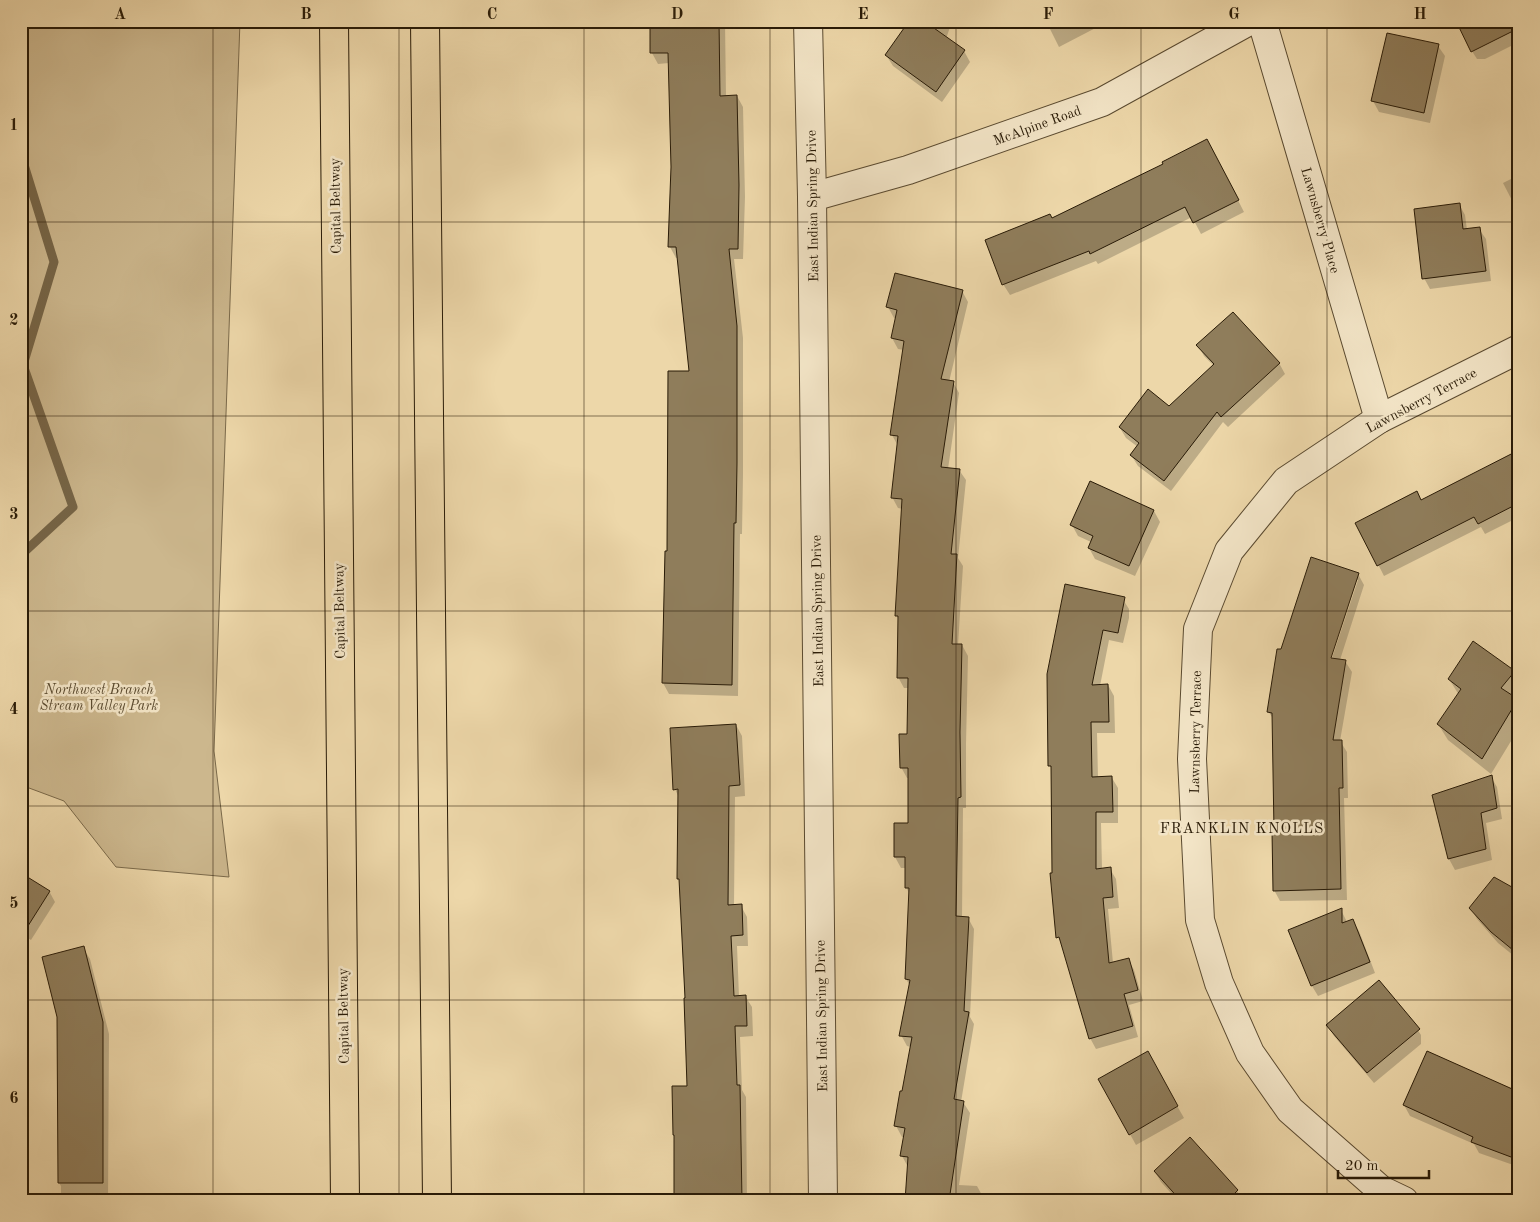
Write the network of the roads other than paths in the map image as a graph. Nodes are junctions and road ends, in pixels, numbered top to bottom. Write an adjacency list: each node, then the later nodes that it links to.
1 (334, 21): 9 (highway, Capital Beltway)
2 (425, 21): 10 (highway)
3 (808, 21): 6 (street, East Indian Spring Drive)
4 (1248, 21): 6 (street, McAlpine Road)
5 (1262, 21): 8 (street, Lawnsberry Place)
6 (812, 197): 11 (street, East Indian Spring Drive)
7 (1519, 349): 8 (street, Lawnsberry Terrace)
8 (1379, 420): 12 (street, Lawnsberry Terrace)
9 (345, 1201)
10 (437, 1201)
11 (823, 1201)
12 (1404, 1201)

